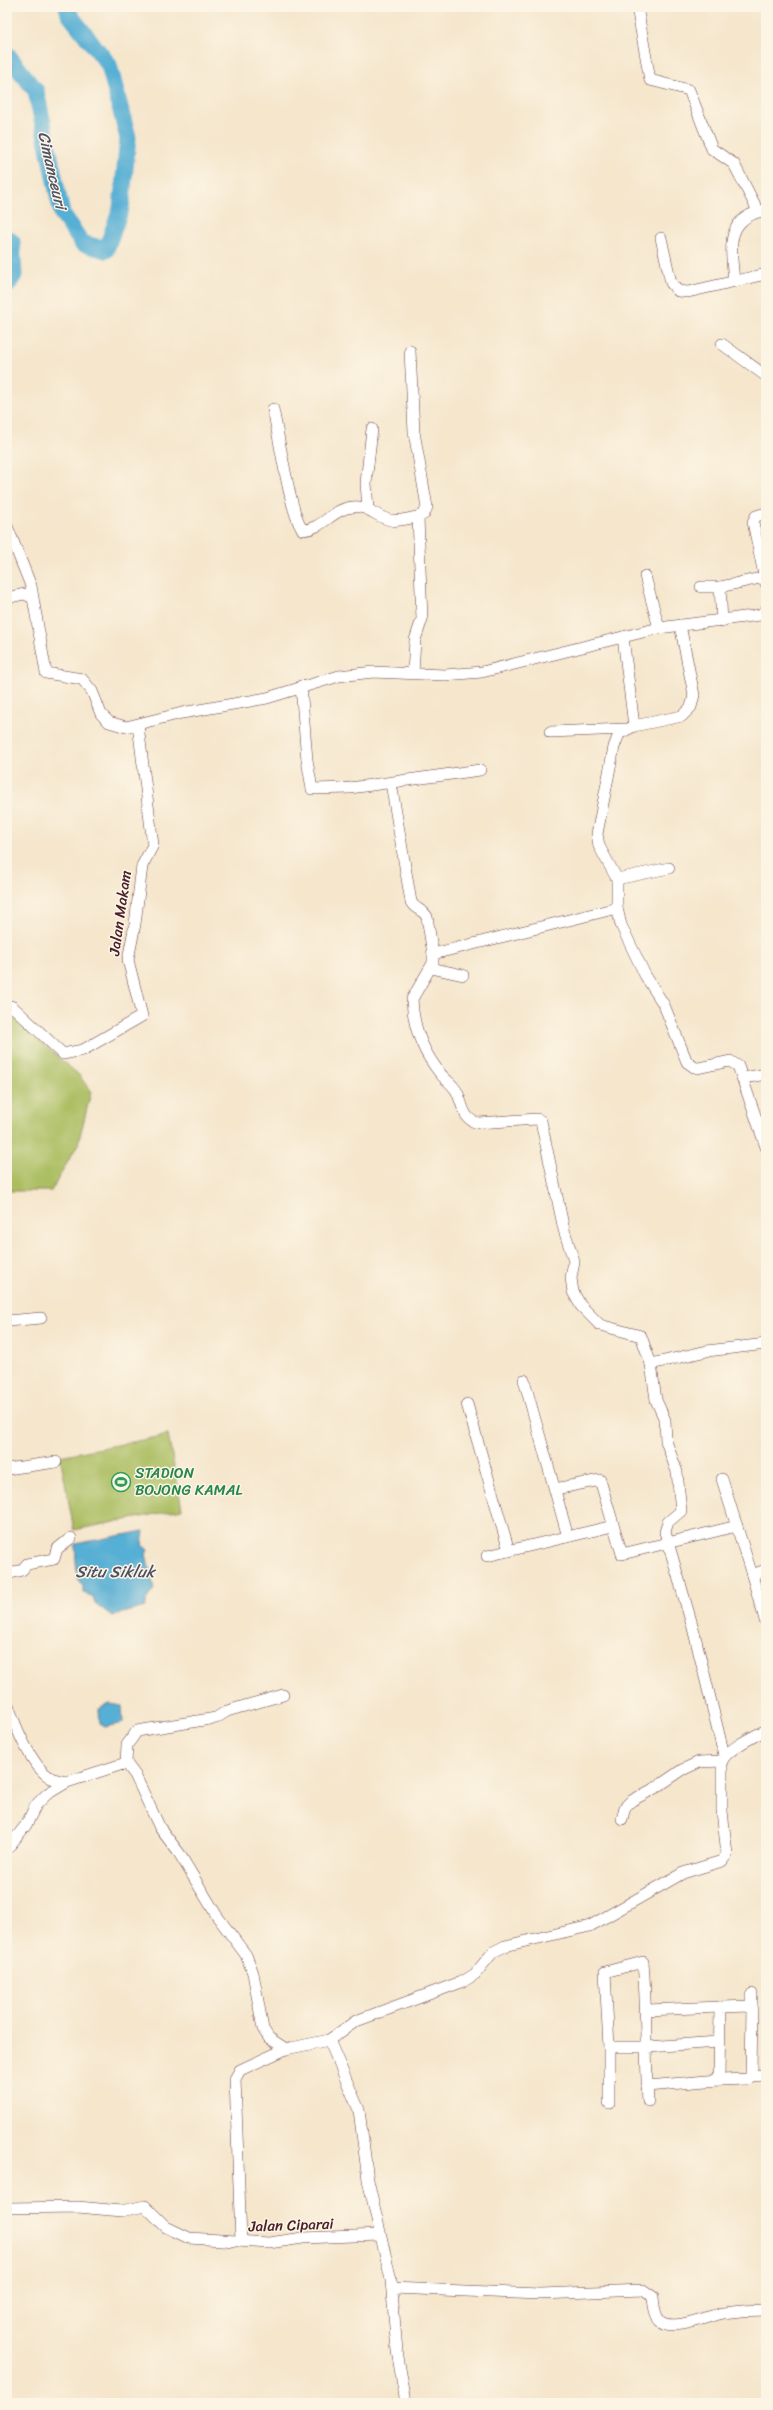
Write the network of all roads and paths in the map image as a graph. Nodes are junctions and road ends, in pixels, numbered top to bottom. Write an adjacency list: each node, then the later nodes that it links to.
1 (637, 7): 2 (street)
2 (762, 211): 5 (street)
3 (661, 238): 5 (street)
4 (766, 274): 5 (street)
5 (734, 281)
6 (722, 344): 8 (street)
7 (410, 351): 13 (street)
8 (766, 376)
9 (273, 409): 11 (street)
10 (372, 429): 11 (street)
11 (368, 509): 13 (street)
12 (766, 513): 16 (street)
13 (418, 517): 26 (street)
14 (7, 526): 19 (street)
15 (645, 576): 24 (street)
16 (765, 580): 18 (street)
17 (701, 587): 18 (street)
18 (720, 587): 22 (street)
19 (31, 596): 20 (street); 28 (street)
20 (7, 598)
21 (766, 610): 22 (street)
22 (722, 621): 23 (street)
23 (680, 625): 24 (street); 29 (street)
24 (659, 628): 25 (street)
25 (623, 637): 26 (street); 29 (street)
26 (413, 673): 27 (street)
27 (301, 686): 28 (street); 32 (street)
28 (138, 725): 39 (street, Jalan Makam)
29 (629, 728): 30 (street); 34 (street)
30 (550, 732)
31 (480, 770): 32 (street)
32 (391, 783): 36 (street)
33 (669, 868): 34 (street)
34 (617, 879): 35 (street)
35 (617, 908): 36 (street); 41 (street)
36 (434, 954): 37 (street)
37 (431, 968): 38 (street); 46 (street)
38 (463, 975)
39 (7, 1005)
40 (766, 1074): 41 (street)
41 (743, 1078): 42 (street)
42 (766, 1147)
43 (41, 1318): 44 (street)
44 (7, 1321)
45 (766, 1344): 46 (street)
46 (651, 1364): 57 (street)
47 (524, 1380): 52 (street)
48 (468, 1404): 58 (street)
49 (56, 1462): 50 (street)
50 (7, 1469)
51 (722, 1479): 54 (street)
52 (554, 1489): 53 (street); 55 (street)
53 (613, 1526): 55 (street); 57 (street)
54 (737, 1526): 57 (street); 62 (street)
55 (568, 1537): 58 (street)
56 (71, 1538): 61 (street)
57 (668, 1543): 67 (street)
58 (509, 1551): 59 (street)
59 (487, 1556)
60 (766, 1570): 62 (street)
61 (7, 1574)
62 (752, 1575): 63 (street)
63 (766, 1620)
64 (283, 1694): 68 (street)
65 (7, 1702): 69 (street)
66 (766, 1730): 67 (street)
67 (723, 1758): 70 (street); 76 (street)
68 (126, 1763): 69 (street); 80 (street)
69 (67, 1782): 71 (street)
70 (622, 1819)
71 (7, 1849)
72 (752, 1994): 73 (street)
73 (752, 2006): 74 (street); 82 (street)
74 (720, 2007): 75 (street); 77 (street)
75 (647, 2010): 78 (street); 79 (street)
76 (330, 2040): 80 (street); 88 (street)
77 (718, 2042): 79 (street); 83 (street)
78 (609, 2047): 79 (street); 86 (street)
79 (648, 2047): 84 (street)
80 (286, 2049): 89 (street)
81 (766, 2075): 82 (street)
82 (751, 2076): 83 (street)
83 (719, 2080): 84 (street)
84 (647, 2086): 85 (street)
85 (648, 2101)
86 (609, 2104)
87 (7, 2208): 89 (street, Jalan Ciparai)
88 (380, 2235): 89 (street, Jalan Ciparai); 90 (street)
89 (242, 2241)
90 (392, 2288): 91 (street); 92 (street)
91 (766, 2310)
92 (406, 2403)

